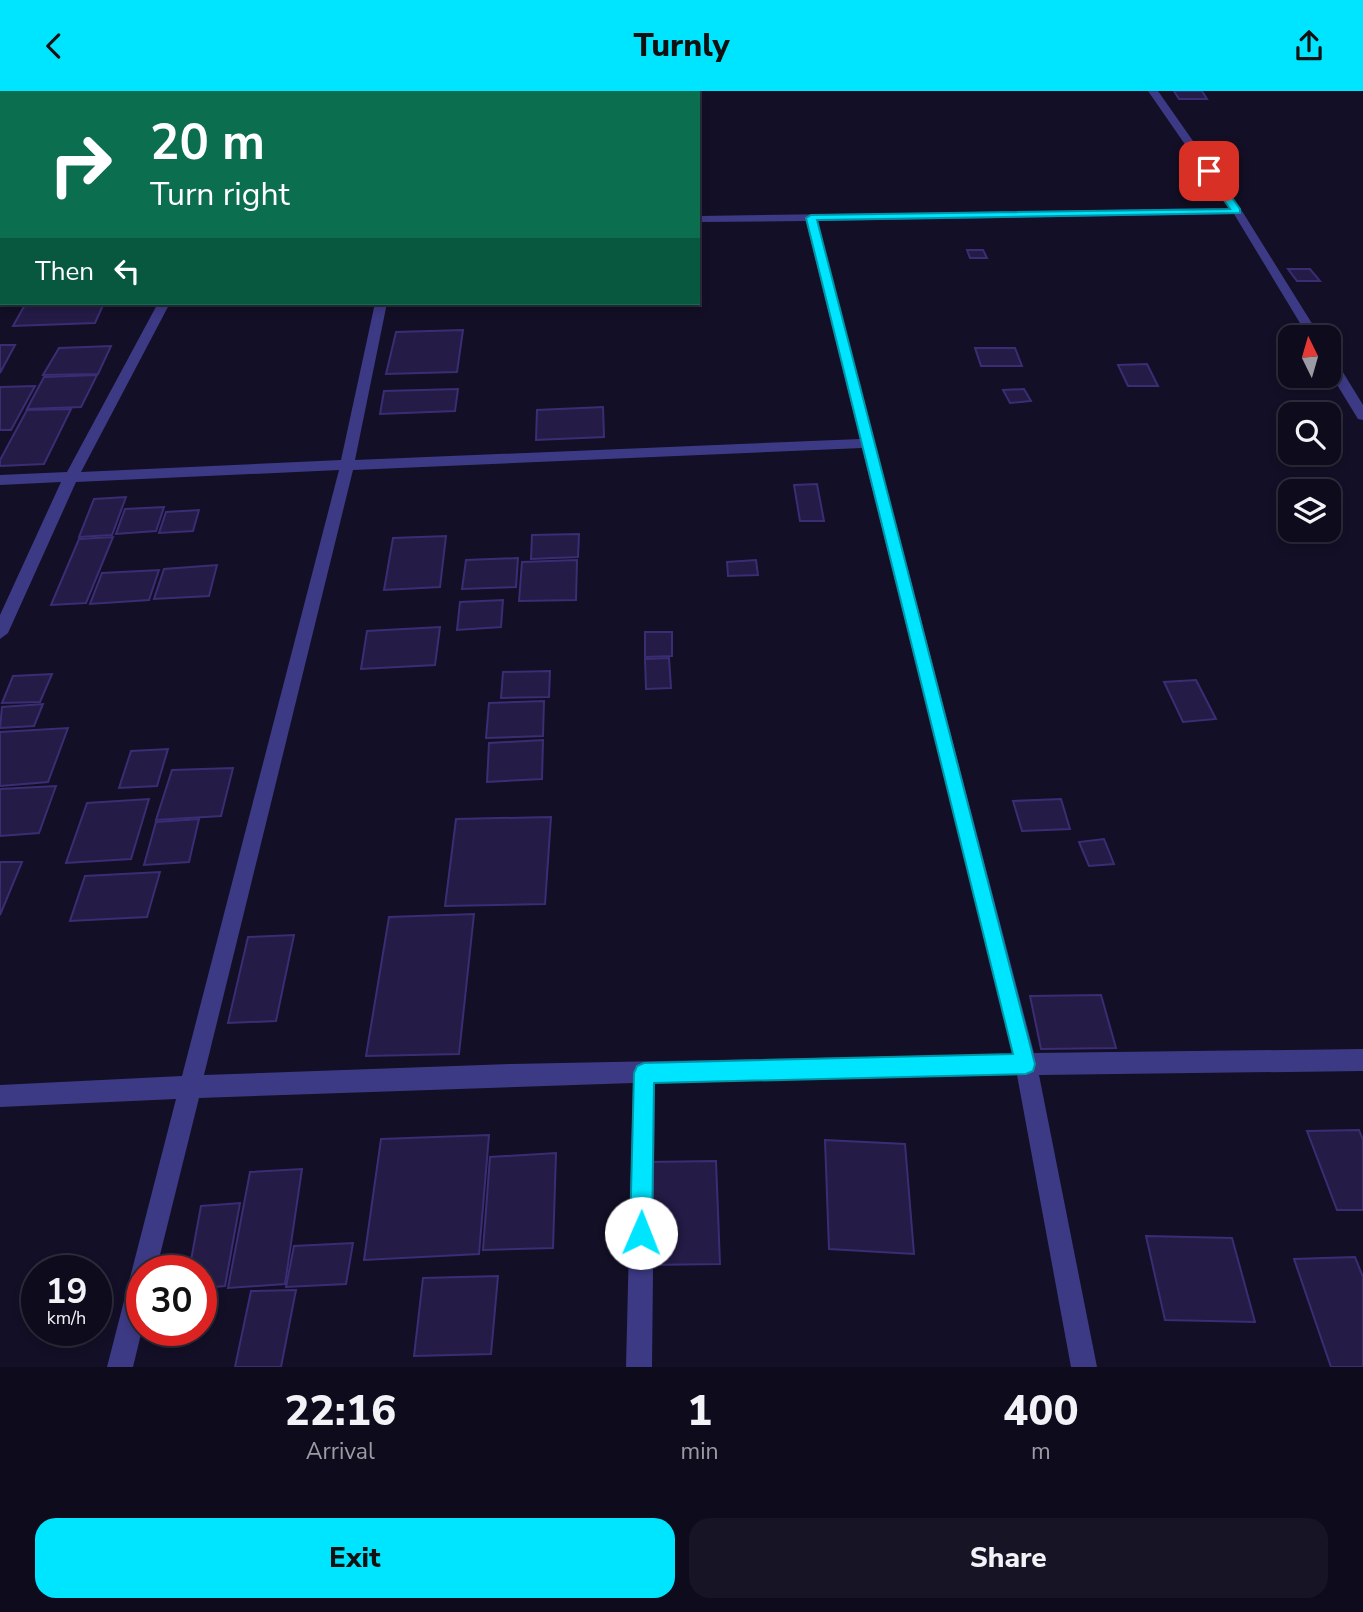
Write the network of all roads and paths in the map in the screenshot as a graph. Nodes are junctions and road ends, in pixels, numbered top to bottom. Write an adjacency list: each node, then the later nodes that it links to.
1 (1153, 91): 2 (street)
2 (1237, 211): 3 (street); 7 (street)
3 (811, 218): 4 (street); 10 (street)
4 (700, 219)
5 (163, 305): 12 (street)
6 (381, 305): 11 (street)
7 (1307, 325)
8 (1341, 380): 9 (street)
9 (1363, 416)
10 (869, 443): 11 (street); 16 (street)
11 (347, 465): 12 (street); 18 (street)
12 (70, 479): 13 (street); 14 (street)
13 (0, 480)
14 (0, 633)
15 (1363, 1060): 16 (street)
16 (1026, 1064): 17 (street); 24 (street)
17 (644, 1073): 18 (street); 23 (street)
18 (190, 1086): 19 (street); 20 (street)
19 (0, 1096)
20 (148, 1255)
21 (126, 1343): 22 (street)
22 (120, 1367)
23 (639, 1367)
24 (1084, 1367)

